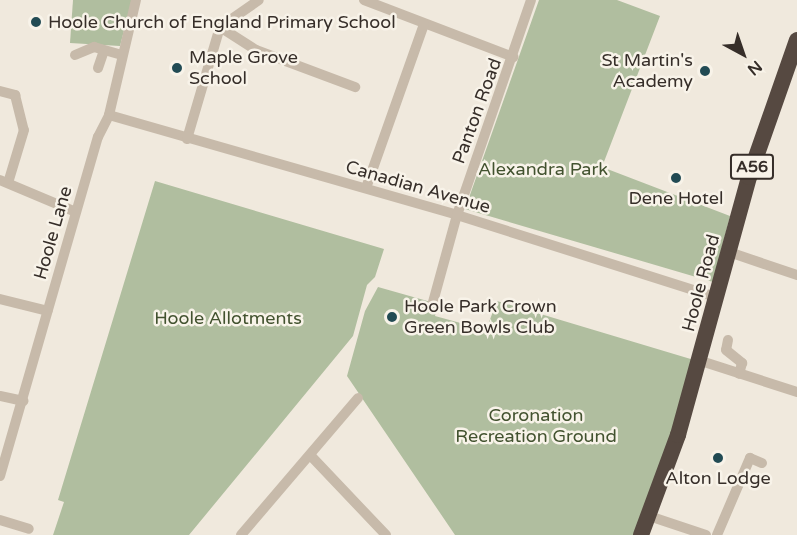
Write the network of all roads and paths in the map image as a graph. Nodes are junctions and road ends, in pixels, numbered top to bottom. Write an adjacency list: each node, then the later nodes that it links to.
1 (136, 0): 10 (street, Hoole Lane)
2 (259, 0): 6 (street)
3 (364, 0): 5 (street)
4 (531, 0): 11 (street, Panton Road)
5 (424, 24): 11 (street); 18 (street)
6 (220, 27): 13 (street); 16 (street)
7 (797, 40): 21 (highway, Hoole Road / A56)
8 (104, 51): 9 (street); 10 (street); 12 (street)
9 (75, 55)
10 (122, 56): 15 (street, Hoole Lane)
11 (513, 57): 20 (street, Panton Road)
12 (98, 68)
13 (355, 87)
14 (0, 91): 17 (street)
15 (109, 115): 16 (street, Canadian Avenue); 19 (street, Hoole Lane)
16 (187, 139): 18 (street, Canadian Avenue)
17 (4, 182): 19 (street)
18 (366, 189): 20 (street, Canadian Avenue)
19 (76, 212): 26 (street, Hoole Lane)
20 (457, 215): 23 (street, Canadian Avenue); 25 (street, Panton Road)
21 (729, 252): 22 (street); 23 (highway, Hoole Road / A56)
22 (797, 275)
23 (716, 297): 28 (highway, Hoole Road / A56)
24 (0, 299): 26 (street)
25 (433, 302)
26 (48, 311): 33 (street, Hoole Lane)
27 (728, 340): 29 (street)
28 (701, 361): 29 (street); 37 (highway, Hoole Road / A56)
29 (739, 374): 30 (street)
30 (797, 392)
31 (0, 396): 33 (street)
32 (358, 398): 34 (street)
33 (23, 401): 36 (street, Hoole Lane)
34 (311, 456): 40 (street); 41 (street)
35 (762, 463): 44 (street)
36 (0, 476)
37 (649, 516): 42 (highway, Hoole Road / A56); 43 (street)
38 (0, 520): 39 (street)
39 (29, 529)
40 (241, 535)
41 (386, 535)
42 (641, 535)
43 (706, 535)
44 (717, 535)

